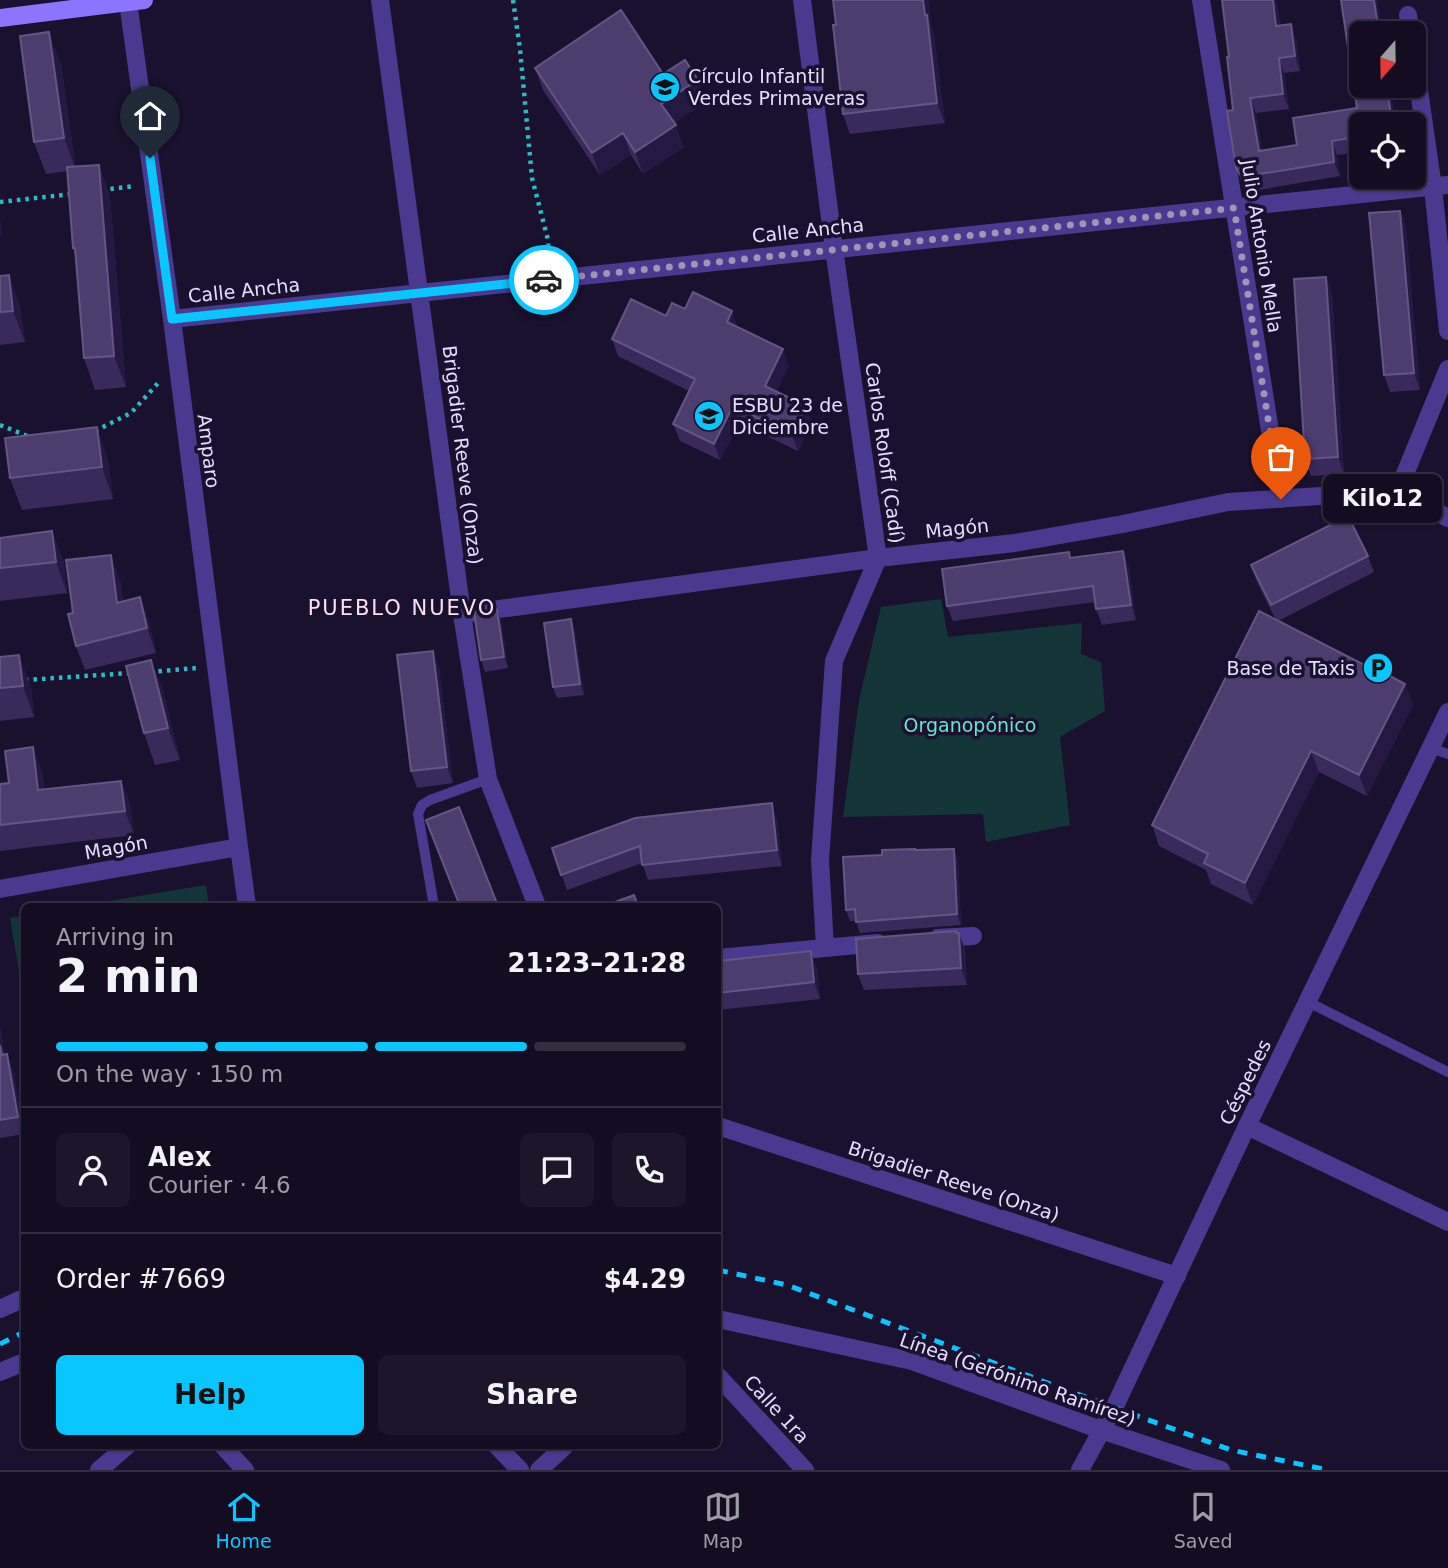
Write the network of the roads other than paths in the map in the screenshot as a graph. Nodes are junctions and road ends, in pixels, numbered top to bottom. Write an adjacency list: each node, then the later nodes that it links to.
1 (380, 0): 12 (street, Brigadier Reeve (Onza))
2 (802, 0): 11 (street, Carlos Roloff (Cadí))
3 (1201, 0): 10 (street, Julio Antonio Mella)
4 (136, 1): 6 (main road); 13 (street, Amparo)
5 (1408, 15): 7 (street)
6 (0, 18)
7 (1409, 21)
8 (1423, 98): 9 (street)
9 (1441, 186): 10 (street, Calle Ancha); 14 (street)
10 (1234, 208): 11 (street, Calle Ancha); 17 (street, Julio Antonio Mella)
11 (834, 248): 12 (street, Calle Ancha); 19 (street, Carlos Roloff (Cadí))
12 (420, 293): 13 (street, Calle Ancha); 20 (street, Brigadier Reeve (Onza))
13 (172, 319): 24 (street, Amparo)
14 (1448, 331)
15 (1448, 369): 16 (street)
16 (1398, 491): 17 (street, Magón); 18 (street)
17 (1281, 499): 19 (street, Magón)
18 (1448, 518)
19 (878, 558): 20 (street, Magón); 32 (street, Carlos Roloff (Cadí))
20 (463, 614): 23 (street, Brigadier Reeve (Onza))
21 (1448, 712): 22 (street, Céspedes)
22 (1439, 751): 34 (street, Céspedes)
23 (488, 779): 27 (lane); 28 (street, Brigadier Reeve (Onza))
24 (239, 847): 25 (street, Magón); 26 (street, Amparo)
25 (0, 890)
26 (247, 903)
27 (433, 903)
28 (536, 903)
29 (972, 936): 30 (street)
30 (919, 940)
31 (892, 942): 32 (street)
32 (825, 947): 33 (street)
33 (721, 958)
34 (1308, 1002): 35 (lane); 36 (street, Céspedes)
35 (1448, 1072)
36 (1247, 1126): 38 (street); 39 (street, Céspedes)
37 (721, 1127): 39 (street, Brigadier Reeve (Onza))
38 (1448, 1222)
39 (1177, 1276): 46 (street, Céspedes)
40 (21, 1299): 41 (street)
41 (0, 1309)
42 (721, 1320): 46 (street, Línea (Gerónimo Ramírez))
43 (21, 1363): 44 (street)
44 (0, 1372)
45 (721, 1379): 55 (street, Calle 1ra)
46 (1101, 1430): 56 (street, Céspedes); 57 (street, Línea (Gerónimo Ramírez))
47 (124, 1449): 51 (street)
48 (226, 1449): 52 (street)
49 (500, 1449): 53 (street)
50 (562, 1449): 54 (street)
51 (99, 1470)
52 (245, 1470)
53 (520, 1470)
54 (538, 1470)
55 (805, 1470)
56 (1080, 1470)
57 (1221, 1470)

